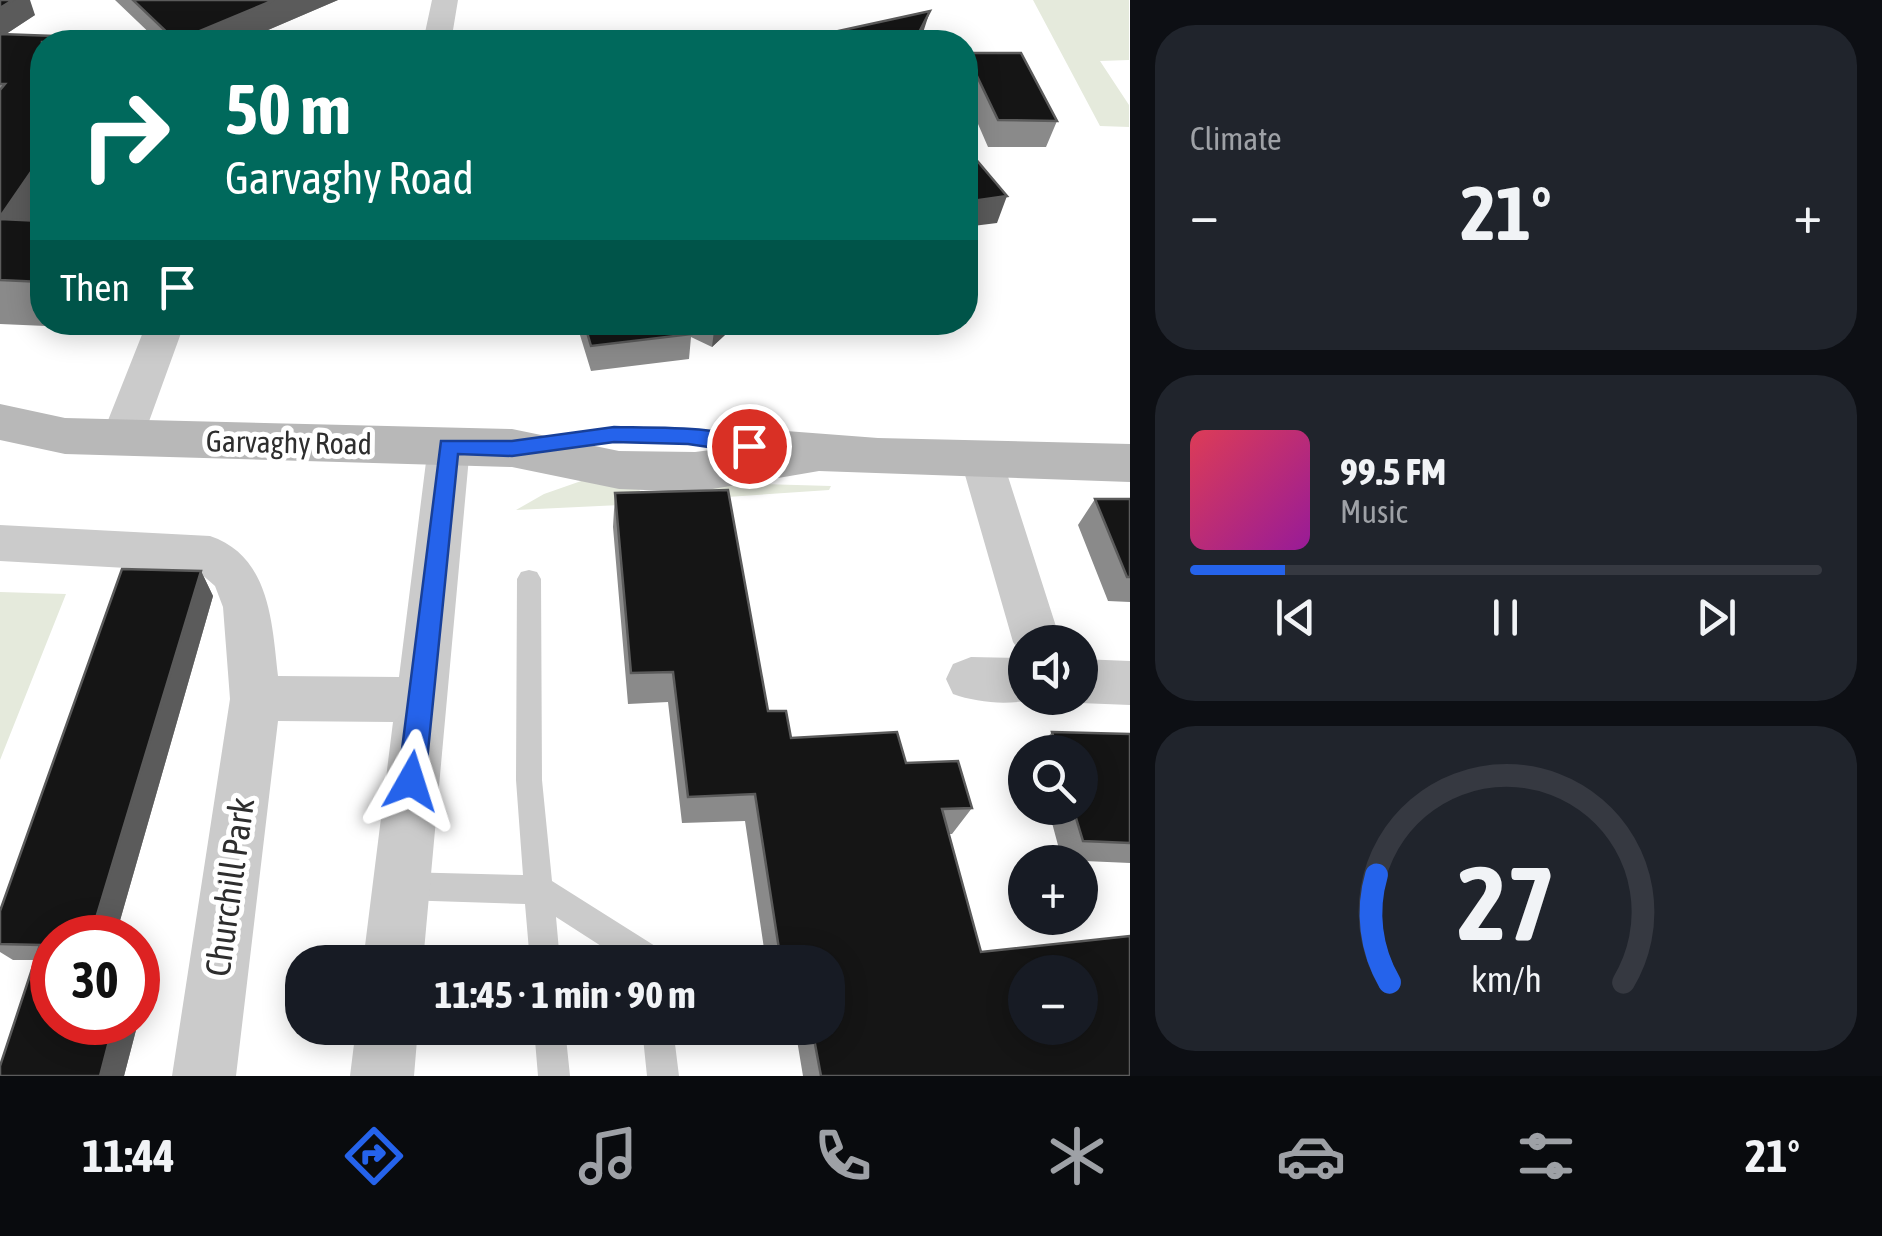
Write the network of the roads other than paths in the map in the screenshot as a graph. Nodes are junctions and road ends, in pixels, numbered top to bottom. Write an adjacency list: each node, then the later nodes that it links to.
1 (445, 0): 2 (street)
2 (439, 30)
3 (161, 335): 6 (street)
4 (0, 422): 5 (main road, Garvaghy Road)
5 (66, 436): 6 (main road, Garvaghy Road); 8 (main road, Garvaghy Road)
6 (122, 438): 7 (main road, Garvaghy Road)
7 (449, 446): 9 (main road, Garvaghy Road); 19 (street)
8 (0, 449)
9 (982, 460): 10 (main road, Garvaghy Road); 13 (street)
10 (1130, 463)
11 (0, 544): 18 (street, Churchill Park)
12 (529, 579): 21 (lane)
13 (1033, 625)
14 (971, 679): 15 (street)
15 (1008, 680)
16 (1098, 682): 17 (street)
17 (1130, 683)
18 (255, 699): 19 (street); 28 (street, Churchill Park)
19 (420, 702): 20 (street)
20 (401, 886): 21 (lane); 22 (street)
21 (540, 890): 23 (lane); 24 (lane)
22 (395, 945)
23 (544, 945)
24 (626, 945)
25 (385, 1045): 29 (street)
26 (551, 1045): 30 (lane)
27 (660, 1045): 31 (lane)
28 (204, 1076)
29 (382, 1076)
30 (554, 1076)
31 (663, 1076)

